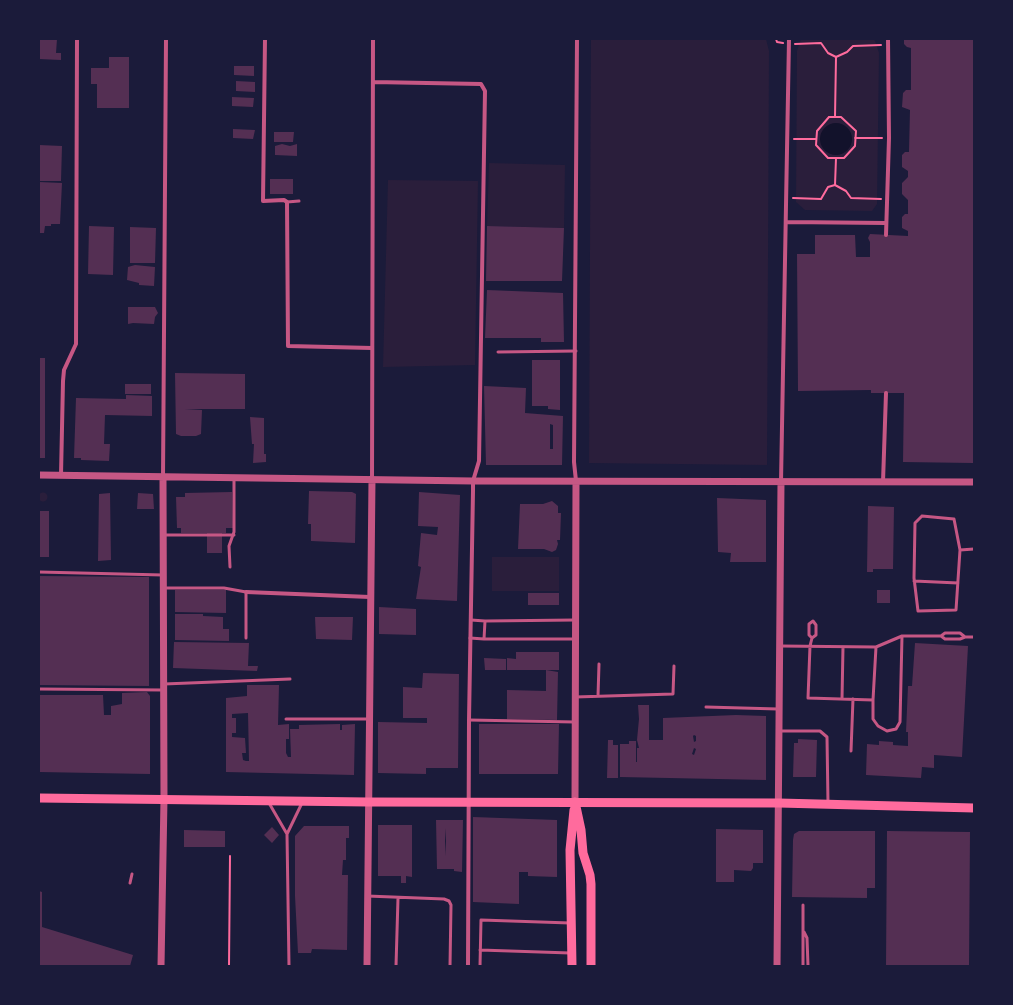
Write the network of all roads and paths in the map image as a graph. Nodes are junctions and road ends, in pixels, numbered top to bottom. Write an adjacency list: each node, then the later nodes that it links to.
1 (77, 39): 31 (street)
2 (166, 39): 32 (street)
3 (265, 39): 21 (street)
4 (373, 39): 11 (street)
5 (577, 39): 27 (street)
6 (789, 39): 8 (street)
7 (888, 39): 9 (street)
8 (788, 45): 10 (path); 15 (street)
9 (888, 45): 10 (path); 14 (street)
10 (836, 57): 12 (path)
11 (373, 82): 26 (street); 35 (street)
12 (835, 117): 13 (path); 16 (path)
13 (856, 138): 14 (path); 17 (path)
14 (889, 138): 20 (street)
15 (788, 139): 16 (path); 19 (street)
16 (816, 139): 17 (path)
17 (836, 158): 18 (path)
18 (835, 185): 19 (path); 20 (path)
19 (787, 198): 23 (street)
20 (886, 199): 24 (street)
21 (287, 202): 22 (lane); 26 (street)
22 (299, 202)
23 (787, 222): 24 (street); 37 (street)
24 (886, 223): 25 (street)
25 (886, 235)
26 (372, 348): 34 (street)
27 (576, 351): 28 (lane); 36 (street)
28 (498, 352)
29 (886, 393): 38 (street)
30 (39, 475): 31 (street)
31 (61, 475): 32 (street)
32 (163, 478): 33 (street); 40 (street)
33 (234, 478): 34 (street); 41 (lane)
34 (372, 479): 35 (street); 51 (street)
35 (473, 481): 36 (street); 52 (street)
36 (576, 481): 37 (street); 53 (street)
37 (781, 482): 38 (street); 64 (street)
38 (883, 482): 39 (street)
39 (974, 482)
40 (163, 535): 41 (lane); 46 (street)
41 (234, 535): 44 (lane)
42 (974, 549): 43 (lane)
43 (960, 550): 47 (lane); 48 (lane)
44 (230, 567)
45 (39, 572): 46 (lane)
46 (163, 575): 49 (street)
47 (914, 581): 48 (lane); 48 (lane)
48 (958, 583)
49 (163, 588): 50 (lane); 71 (street)
50 (246, 592): 51 (street); 59 (lane)
51 (370, 597): 81 (street)
52 (471, 620): 54 (lane); 60 (street)
53 (576, 620): 54 (lane); 63 (street)
54 (485, 621): 62 (lane)
55 (902, 636): 56 (lane); 67 (lane); 77 (lane)
56 (941, 636): 57 (lane); 57 (lane)
57 (965, 637): 58 (lane)
58 (974, 637)
59 (246, 638)
60 (470, 638): 62 (lane); 82 (street)
61 (812, 638): 61 (lane); 65 (lane)
62 (484, 639): 63 (lane)
63 (576, 639): 73 (street)
64 (780, 646): 65 (lane); 79 (street)
65 (810, 646): 66 (lane); 75 (lane)
66 (843, 646): 67 (lane); 75 (lane)
67 (876, 647): 77 (lane)
68 (599, 664): 74 (lane)
69 (674, 666): 74 (lane)
70 (290, 680): 71 (lane)
71 (164, 687): 72 (lane); 87 (street)
72 (39, 689)
73 (575, 696): 74 (lane); 83 (street)
74 (598, 696)
75 (842, 699): 76 (lane)
76 (853, 700): 77 (lane); 85 (lane)
77 (873, 700)
78 (706, 707): 79 (lane)
79 (778, 709): 84 (street)
80 (286, 718): 81 (lane)
81 (370, 719): 91 (street)
82 (469, 720): 83 (lane); 90 (street)
83 (575, 722): 92 (street)
84 (779, 732): 93 (street); 94 (lane)
85 (851, 751)
86 (39, 798): 87 (main road)
87 (164, 799): 88 (main road); 107 (street)
88 (268, 800): 89 (main road); 96 (lane)
89 (304, 801): 91 (main road); 96 (lane)
90 (469, 801): 91 (main road); 92 (main road); 113 (street)
91 (368, 802): 100 (street)
92 (574, 802): 93 (main road); 103 (main road); 116 (main road)
93 (779, 803): 94 (main road); 117 (street)
94 (828, 804): 95 (main road)
95 (974, 808)
96 (287, 834): 109 (lane)
97 (230, 856): 108 (path)
98 (132, 874): 99 (lane)
99 (130, 883)
100 (367, 896): 101 (lane); 110 (street)
101 (398, 898): 111 (lane); 112 (lane)
102 (803, 905): 104 (lane)
103 (572, 923): 105 (lane); 106 (main road)
104 (803, 931): 118 (lane); 119 (lane)
105 (480, 950): 106 (lane); 114 (lane)
106 (572, 953): 115 (main road)
107 (161, 966)
108 (229, 966)
109 (290, 966)
110 (366, 966)
111 (396, 966)
112 (450, 966)
113 (468, 966)
114 (480, 966)
115 (572, 966)
116 (591, 966)
117 (776, 966)
118 (803, 966)
119 (808, 966)

